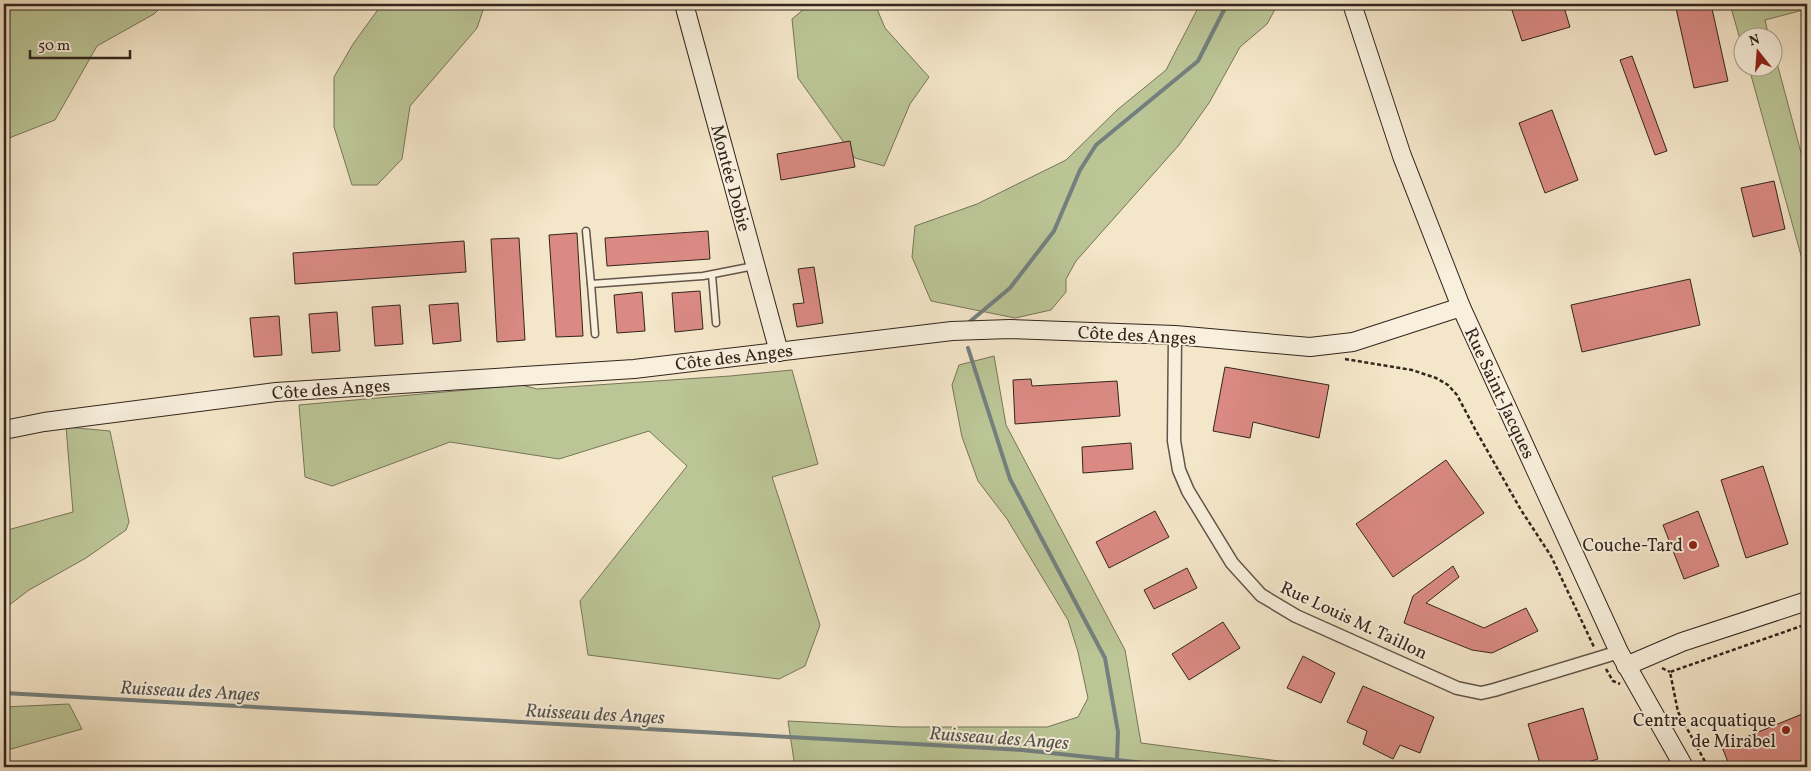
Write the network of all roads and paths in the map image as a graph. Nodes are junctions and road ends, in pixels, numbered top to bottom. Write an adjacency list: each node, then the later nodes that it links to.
1 (684, 4): 4 (street, Montée Dobie)
2 (1352, 4): 7 (street, Rue Saint-Jacques)
3 (586, 231): 6 (lane)
4 (756, 266): 5 (lane); 11 (street, Montée Dobie)
5 (712, 275): 6 (lane); 8 (lane)
6 (591, 284): 9 (lane)
7 (1461, 307): 10 (street, Côte des Anges); 18 (street, Rue Saint-Jacques)
8 (716, 323)
9 (596, 334)
10 (1175, 335): 11 (street, Côte des Anges); 16 (street, Rue Louis M. Taillon)
11 (779, 352): 13 (street, Côte des Anges)
12 (1337, 358): 16 (path)
13 (4, 430)
14 (1807, 601): 18 (street)
15 (1807, 624): 19 (path)
16 (1600, 658): 18 (street, Rue Louis M. Taillon); 18 (path)
17 (1656, 664): 19 (path)
18 (1626, 665): 20 (street, Rue Saint-Jacques)
19 (1670, 672): 21 (path)
20 (1684, 767)
21 (1708, 767)

